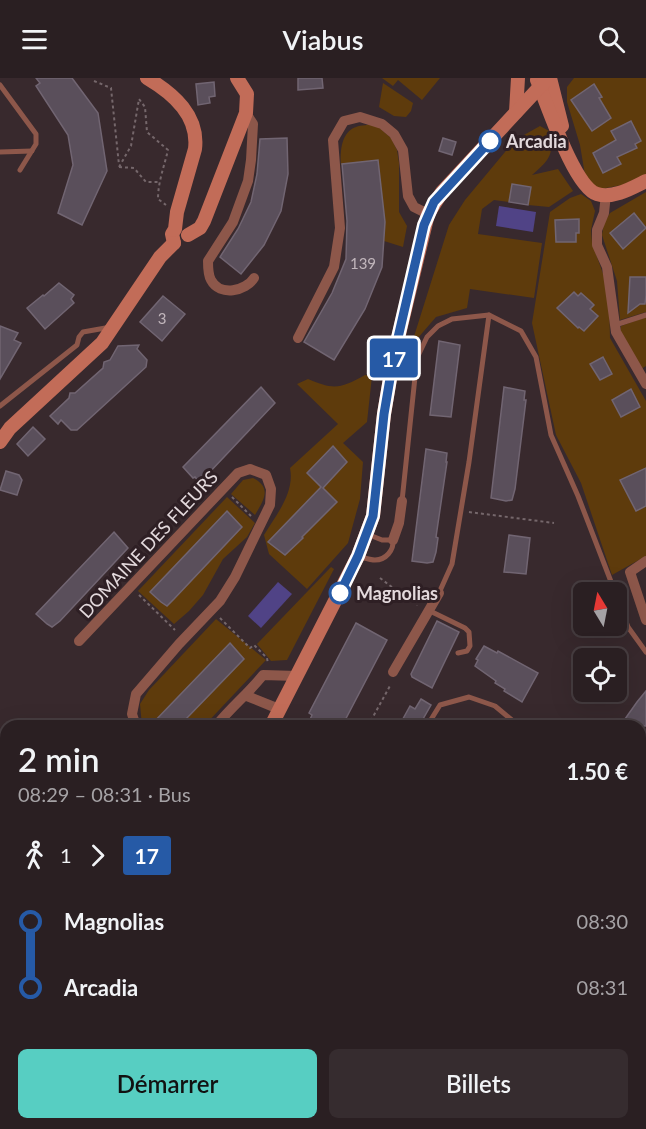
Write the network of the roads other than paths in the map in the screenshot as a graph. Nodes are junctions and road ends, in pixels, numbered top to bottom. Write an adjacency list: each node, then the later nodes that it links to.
1 (147, 78): 14 (main road)
2 (237, 78): 7 (main road)
3 (518, 78): 6 (main road)
4 (543, 80): 6 (main road); 12 (main road)
5 (0, 85): 9 (lane)
6 (516, 112): 13 (main road)
7 (246, 113): 14 (main road); 15 (street)
8 (0, 152): 9 (lane)
9 (32, 152): 10 (lane)
10 (20, 170)
11 (646, 181): 12 (main road)
12 (606, 195): 18 (street)
13 (428, 214): 20 (street); 26 (main road)
14 (179, 235): 19 (main road)
15 (254, 278)
16 (489, 315): 25 (lane); 30 (lane); 31 (lane)
17 (646, 315): 18 (lane)
18 (615, 325): 21 (street)
19 (112, 327): 23 (lane); 24 (main road)
20 (298, 338)
21 (643, 371): 22 (street)
22 (646, 384)
23 (0, 406)
24 (0, 442)
25 (402, 501): 27 (street)
26 (367, 534): 27 (lane); 28 (main road)
27 (393, 540): 28 (lane)
28 (358, 556): 39 (main road)
29 (646, 561): 33 (street)
30 (611, 582)
31 (439, 593): 32 (street)
32 (426, 613): 37 (lane); 38 (street)
33 (646, 620)
34 (627, 624): 36 (lane)
35 (79, 641): 42 (street, DOMAINE DES FLEURS)
36 (646, 652)
37 (458, 653)
38 (393, 672)
39 (297, 676): 40 (street); 41 (main road)
40 (246, 696): 41 (street); 43 (street)
41 (279, 709): 44 (main road)
42 (134, 720)
43 (221, 720)
44 (274, 720)
45 (431, 720): 46 (lane)
46 (512, 720)

